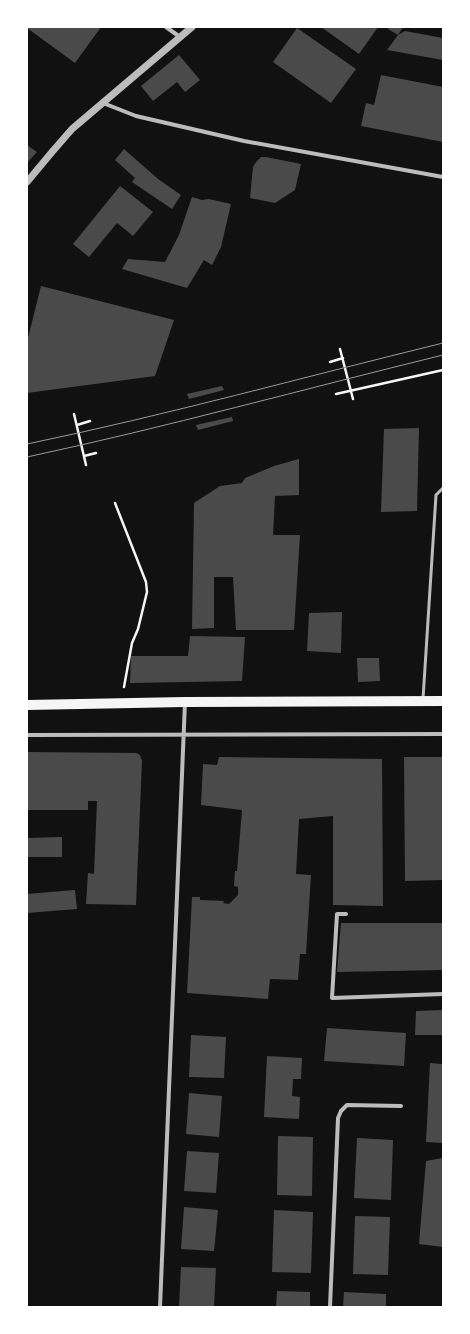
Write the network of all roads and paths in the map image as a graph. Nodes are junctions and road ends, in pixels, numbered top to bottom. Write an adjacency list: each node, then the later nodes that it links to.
1 (166, 27): 3 (street)
2 (192, 27): 3 (street)
3 (180, 37): 4 (street)
4 (102, 102): 5 (street); 6 (street)
5 (32, 175): 7 (street); 8 (street)
6 (443, 177)
7 (27, 182)
8 (27, 187)
9 (340, 349): 10 (path)
10 (343, 358): 11 (path); 13 (path)
11 (330, 362)
12 (443, 370): 13 (path)
13 (350, 390): 14 (path); 15 (path)
14 (336, 394)
15 (353, 399)
16 (74, 414): 18 (path)
17 (90, 421): 18 (path)
18 (77, 425): 20 (path)
19 (96, 453): 20 (path)
20 (84, 456): 21 (path)
21 (86, 465)
22 (443, 488): 25 (lane)
23 (115, 503): 24 (path)
24 (124, 687)
25 (422, 701): 26 (main road); 27 (main road)
26 (443, 701)
27 (185, 702): 28 (main road); 31 (street)
28 (27, 705)
29 (443, 734): 31 (street)
30 (27, 735): 31 (street)
31 (184, 735): 35 (street)
32 (346, 914): 33 (street)
33 (443, 994)
34 (401, 1106): 36 (street)
35 (160, 1307)
36 (330, 1307)

